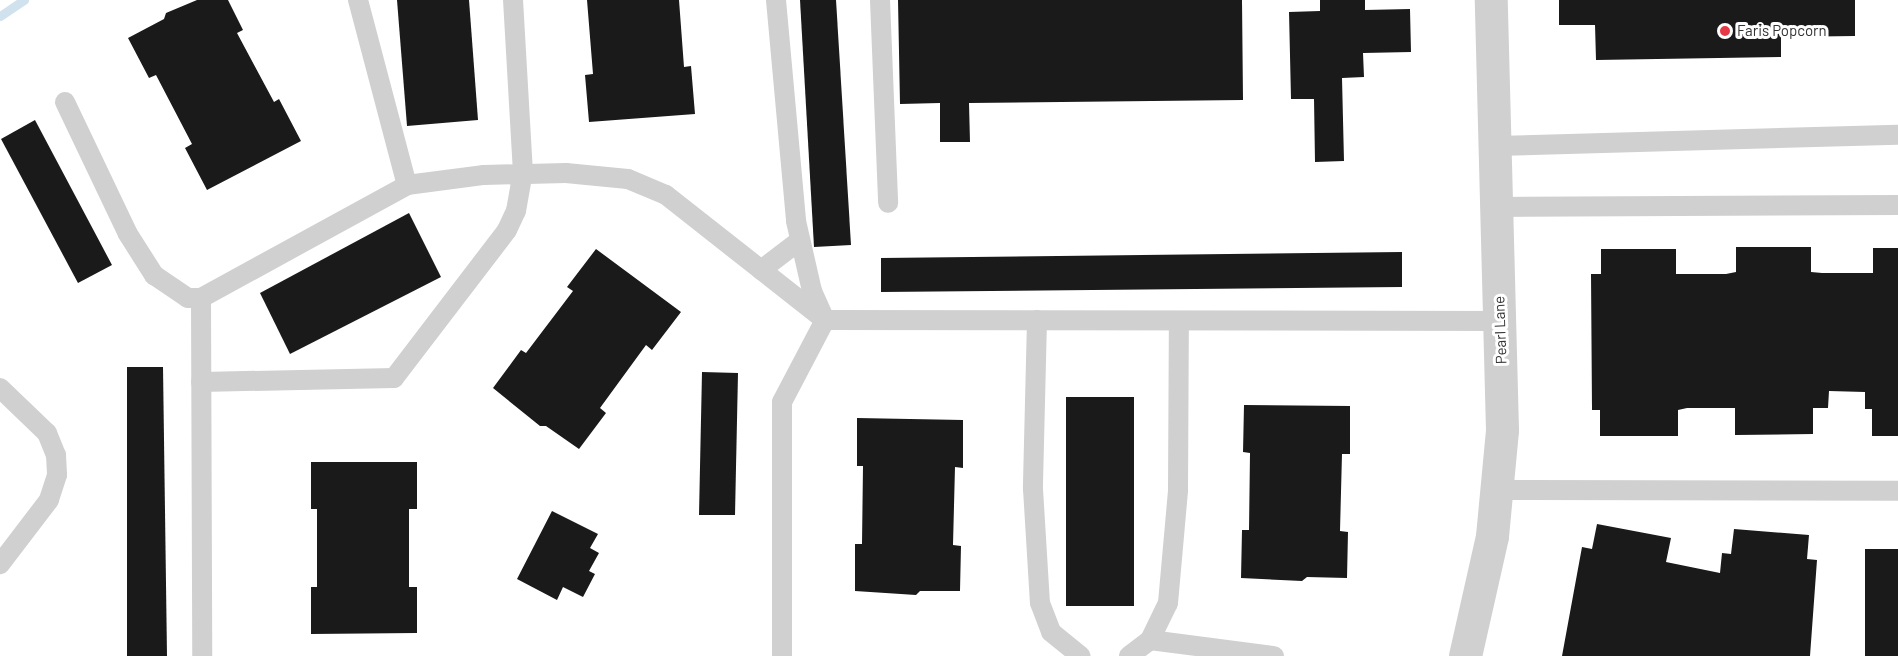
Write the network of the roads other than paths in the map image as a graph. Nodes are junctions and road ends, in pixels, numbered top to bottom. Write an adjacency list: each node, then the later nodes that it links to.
1 (357, 0): 10 (lane)
2 (513, 0): 9 (lane)
3 (776, 0): 14 (lane)
4 (880, 0): 11 (lane)
5 (1491, 0): 8 (street, Pearl Lane)
6 (65, 102): 16 (lane)
7 (1898, 135): 8 (lane)
8 (1495, 146): 13 (street, Pearl Lane)
9 (523, 173): 10 (lane); 15 (lane); 21 (lane)
10 (406, 185): 16 (lane)
11 (888, 204)
12 (1898, 205): 13 (lane)
13 (1497, 207): 20 (street, Pearl Lane)
14 (799, 241): 15 (lane); 17 (lane)
15 (761, 270): 17 (lane)
16 (201, 298): 21 (lane)
17 (825, 320): 18 (lane); 28 (lane)
18 (1037, 320): 19 (lane); 29 (lane)
19 (1179, 321): 20 (lane); 26 (lane)
20 (1500, 321): 23 (street, Pearl Lane)
21 (201, 382): 27 (lane)
22 (0, 388): 25 (lane)
23 (1498, 490): 24 (lane); 32 (street, Pearl Lane)
24 (1898, 491)
25 (0, 564)
26 (1150, 640): 30 (lane); 31 (lane)
27 (202, 656)
28 (782, 656)
29 (1081, 656)
30 (1130, 656)
31 (1274, 656)
32 (1465, 656)

